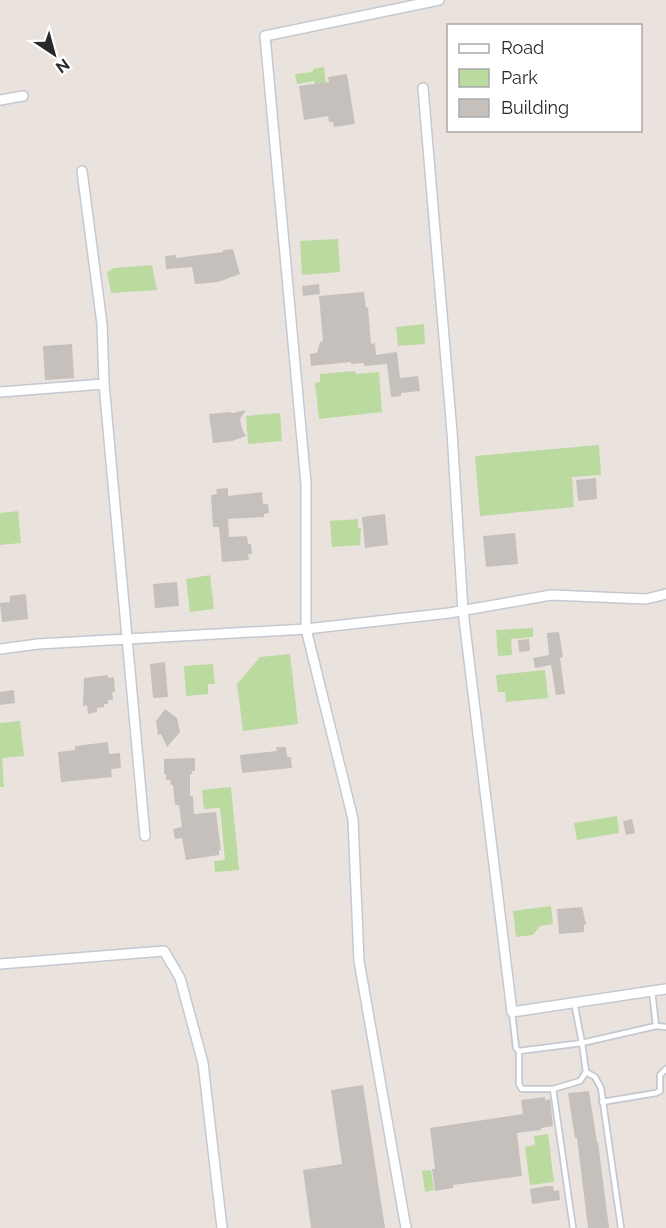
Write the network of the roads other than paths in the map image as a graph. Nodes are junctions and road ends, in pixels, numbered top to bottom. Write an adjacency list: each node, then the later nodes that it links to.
1 (439, 0): 10 (street)
2 (423, 88): 9 (street)
3 (23, 96): 4 (street)
4 (0, 100)
5 (82, 171): 6 (street)
6 (104, 384): 7 (street); 11 (street)
7 (0, 392)
8 (666, 594): 9 (street)
9 (464, 611): 10 (street); 18 (street)
10 (306, 629): 11 (street); 28 (street)
11 (128, 639): 12 (street); 13 (street)
12 (0, 649)
13 (145, 836)
14 (0, 964): 27 (street)
15 (666, 989): 16 (street)
16 (652, 991): 17 (street); 19 (lane)
17 (574, 1002): 18 (street); 21 (lane)
18 (512, 1012): 22 (lane)
19 (656, 1026): 20 (lane); 21 (lane)
20 (666, 1027)
21 (582, 1043): 22 (lane); 24 (lane)
22 (519, 1051): 25 (lane)
23 (666, 1069): 26 (lane)
24 (586, 1072): 25 (lane); 26 (lane)
25 (553, 1089): 29 (lane)
26 (602, 1102): 30 (lane)
27 (222, 1228)
28 (406, 1228)
29 (573, 1228)
30 (621, 1228)

